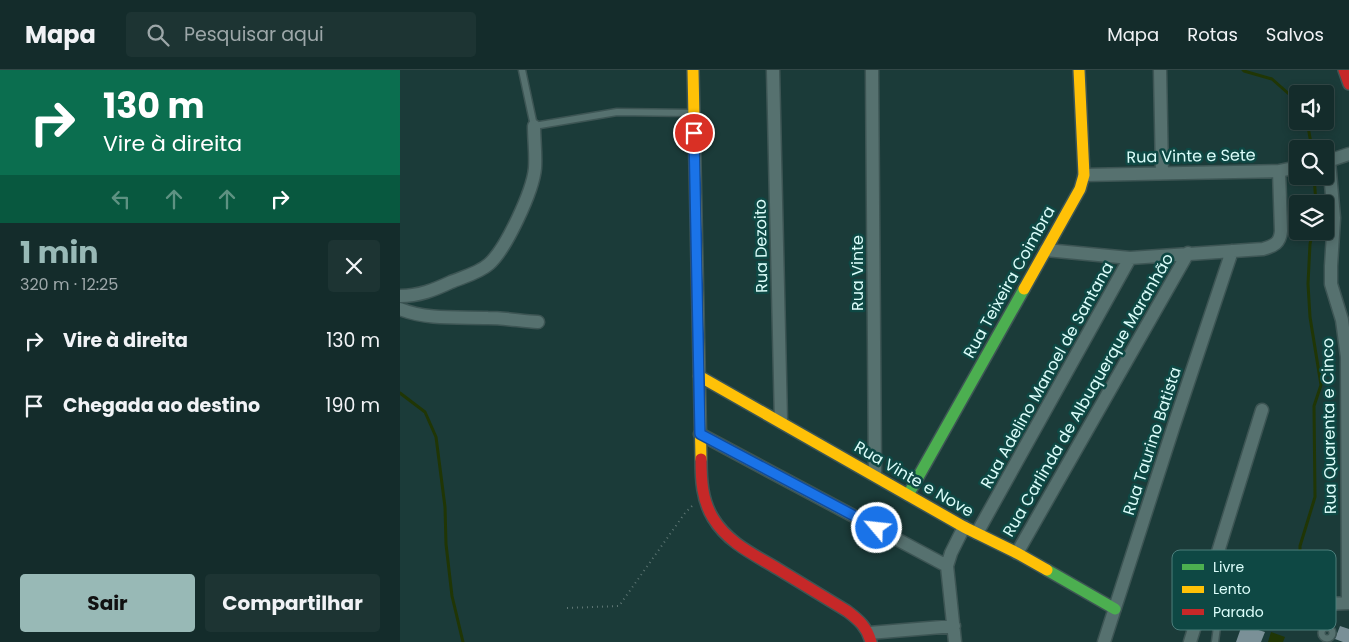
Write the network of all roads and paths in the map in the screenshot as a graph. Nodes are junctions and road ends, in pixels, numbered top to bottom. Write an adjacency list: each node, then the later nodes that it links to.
1 (522, 70): 10 (lane)
2 (692, 70): 9 (street)
3 (773, 70): 27 (street, Rua Dezoito)
4 (872, 70): 29 (street, Rua Vinte)
5 (1080, 70): 16 (street, Rua Teixeira Coimbra)
6 (1160, 70): 15 (street)
7 (1344, 70): 8 (street)
8 (1349, 84)
9 (693, 113): 10 (lane); 25 (street)
10 (534, 126): 22 (street)
11 (1349, 154): 12 (street)
12 (1334, 159)
13 (1289, 168): 14 (street, Rua Vinte e Sete)
14 (1279, 170): 15 (street, Rua Vinte e Sete); 19 (street)
15 (1162, 173): 16 (street, Rua Vinte e Sete)
16 (1084, 174): 18 (street, Rua Teixeira Coimbra)
17 (1330, 185): 37 (street, Rua Quarenta e Cinco)
18 (1046, 250): 21 (street); 31 (street, Rua Teixeira Coimbra)
19 (1232, 251): 20 (street); 39 (street, Rua Taurino Batista)
20 (1188, 254): 21 (street); 35 (street, Rua Carlinda de Albuquerque Maranhão)
21 (1130, 258): 33 (street, Rua Adelino Manoel de Santana)
22 (400, 296)
23 (400, 309): 24 (street)
24 (538, 322)
25 (699, 376): 27 (street, Rua Vinte e Nove); 28 (street)
26 (1262, 410): 34 (street)
27 (781, 422): 29 (street, Rua Vinte e Nove)
28 (700, 434): 30 (street); 36 (street)
29 (875, 475): 31 (street, Rua Vinte e Nove)
30 (703, 494): 38 (path); 42 (street)
31 (908, 495): 32 (street, Rua Vinte e Nove)
32 (964, 526): 33 (street, Rua Vinte e Nove); 36 (street)
33 (977, 533): 35 (street, Rua Vinte e Nove)
34 (1219, 550)
35 (1017, 553): 39 (street, Rua Vinte e Nove)
36 (947, 566): 40 (street)
37 (1348, 603)
38 (567, 608)
39 (1115, 609): 44 (street, Rua Taurino Batista)
40 (954, 626): 42 (street); 43 (street)
41 (1194, 630): 45 (street)
42 (870, 637)
43 (955, 642)
44 (1104, 642)
45 (1190, 642)

